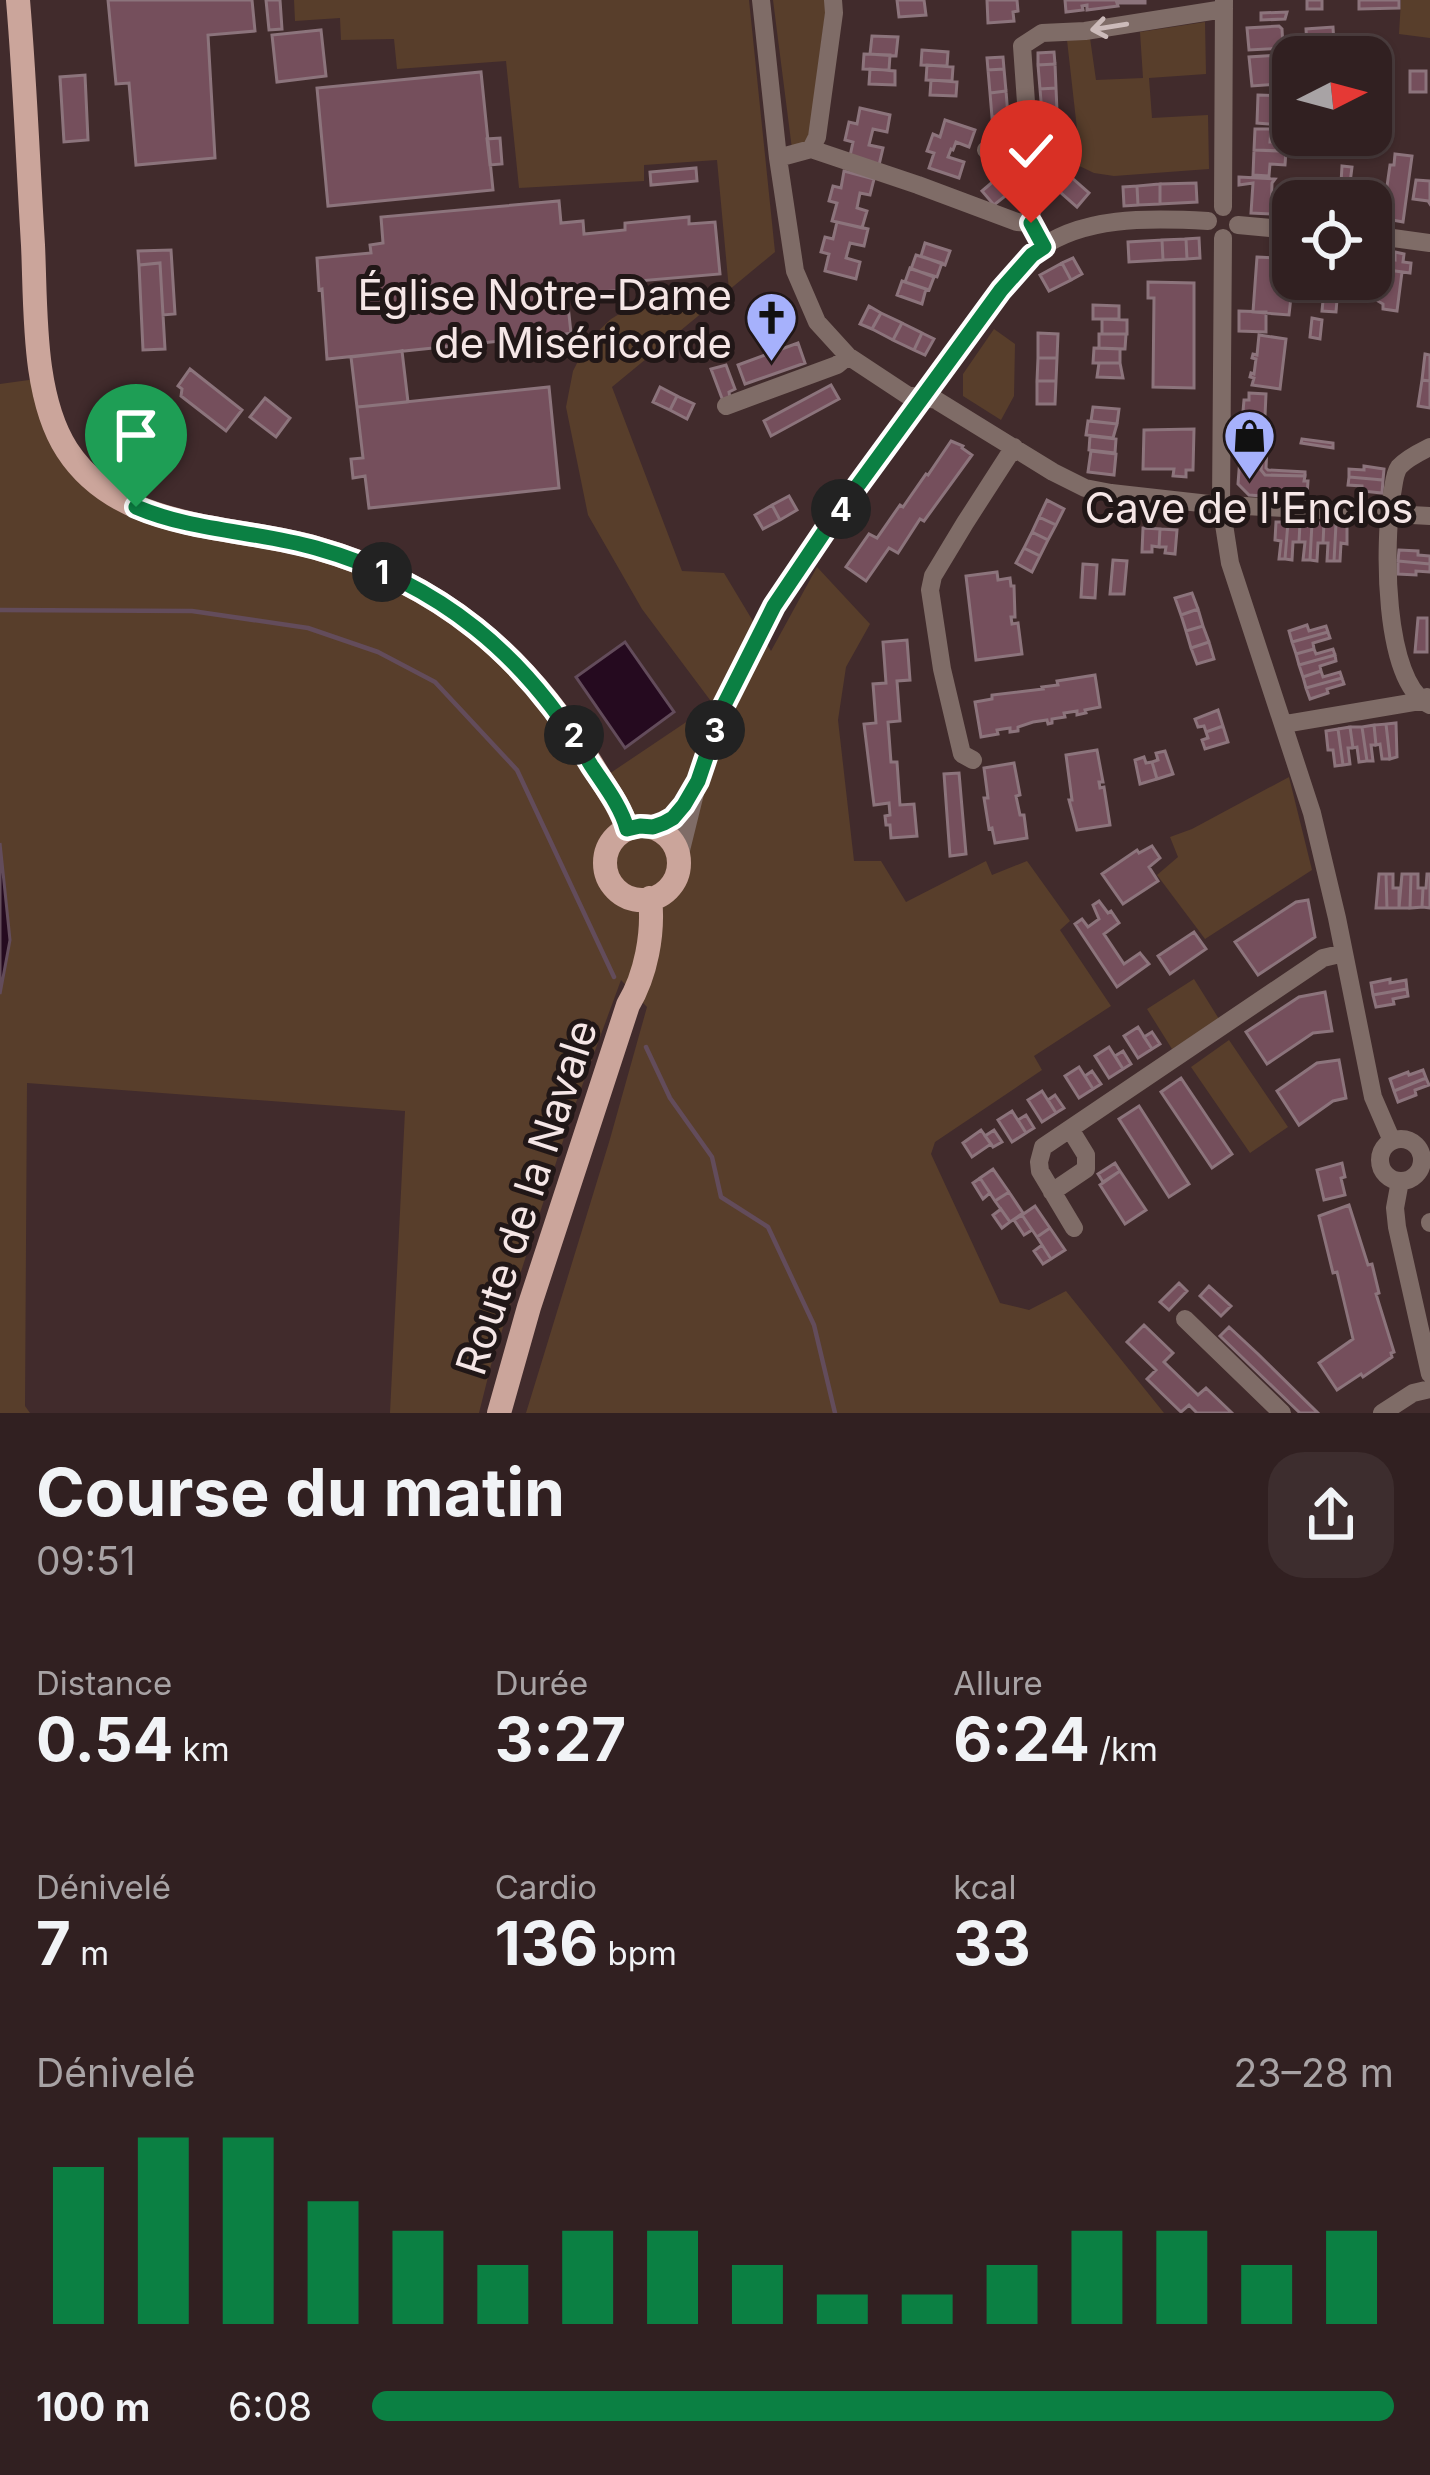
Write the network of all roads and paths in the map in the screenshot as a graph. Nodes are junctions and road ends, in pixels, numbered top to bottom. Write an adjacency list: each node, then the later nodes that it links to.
1 (18, 0): 29 (main road)
2 (761, 0): 8 (street)
3 (832, 0): 6 (street)
4 (1224, 5): 5 (street, one-way to 5); 9 (street)
5 (1028, 145): 7 (street); 10 (street)
6 (811, 149): 8 (street); 10 (street)
7 (986, 150)
8 (778, 158): 16 (street)
9 (1215, 214): 12 (street); 15 (street)
10 (1031, 223): 15 (street)
11 (1272, 230): 12 (street)
12 (1230, 231): 21 (street)
13 (1392, 238): 14 (street)
14 (1430, 243)
15 (1044, 247): 17 (street)
16 (848, 356): 17 (street); 18 (street)
17 (922, 398): 19 (street); 27 (street)
18 (726, 406)
19 (1013, 447): 21 (street); 26 (street)
20 (1430, 447): 22 (street)
21 (1221, 505): 22 (street); 25 (street)
22 (1389, 514): 23 (street); 24 (street)
23 (1430, 516)
24 (1427, 700): 25 (street)
25 (1285, 724): 33 (street)
26 (973, 760)
27 (698, 781): 28 (street); 30 (street)
28 (653, 827): 29 (main road); 30 (main road)
29 (627, 829): 31 (main road)
30 (679, 858): 32 (main road)
31 (621, 892): 32 (main road); 34 (main road, Route de la Navale)
32 (650, 898): 34 (main road, Route de la Navale)
33 (1344, 953): 35 (street); 37 (street)
34 (628, 1005): 45 (main road, Route de la Navale)
35 (1070, 1129): 39 (street); 39 (street)
36 (1424, 1138): 37 (street); 38 (street)
37 (1392, 1141): 38 (street)
38 (1400, 1181): 42 (street)
39 (1052, 1192): 40 (street)
40 (1074, 1228)
41 (1185, 1319): 46 (street)
42 (1425, 1328): 43 (street)
43 (1430, 1374)
44 (1430, 1389): 47 (street)
45 (499, 1413)
46 (1282, 1413)
47 (1382, 1413)

